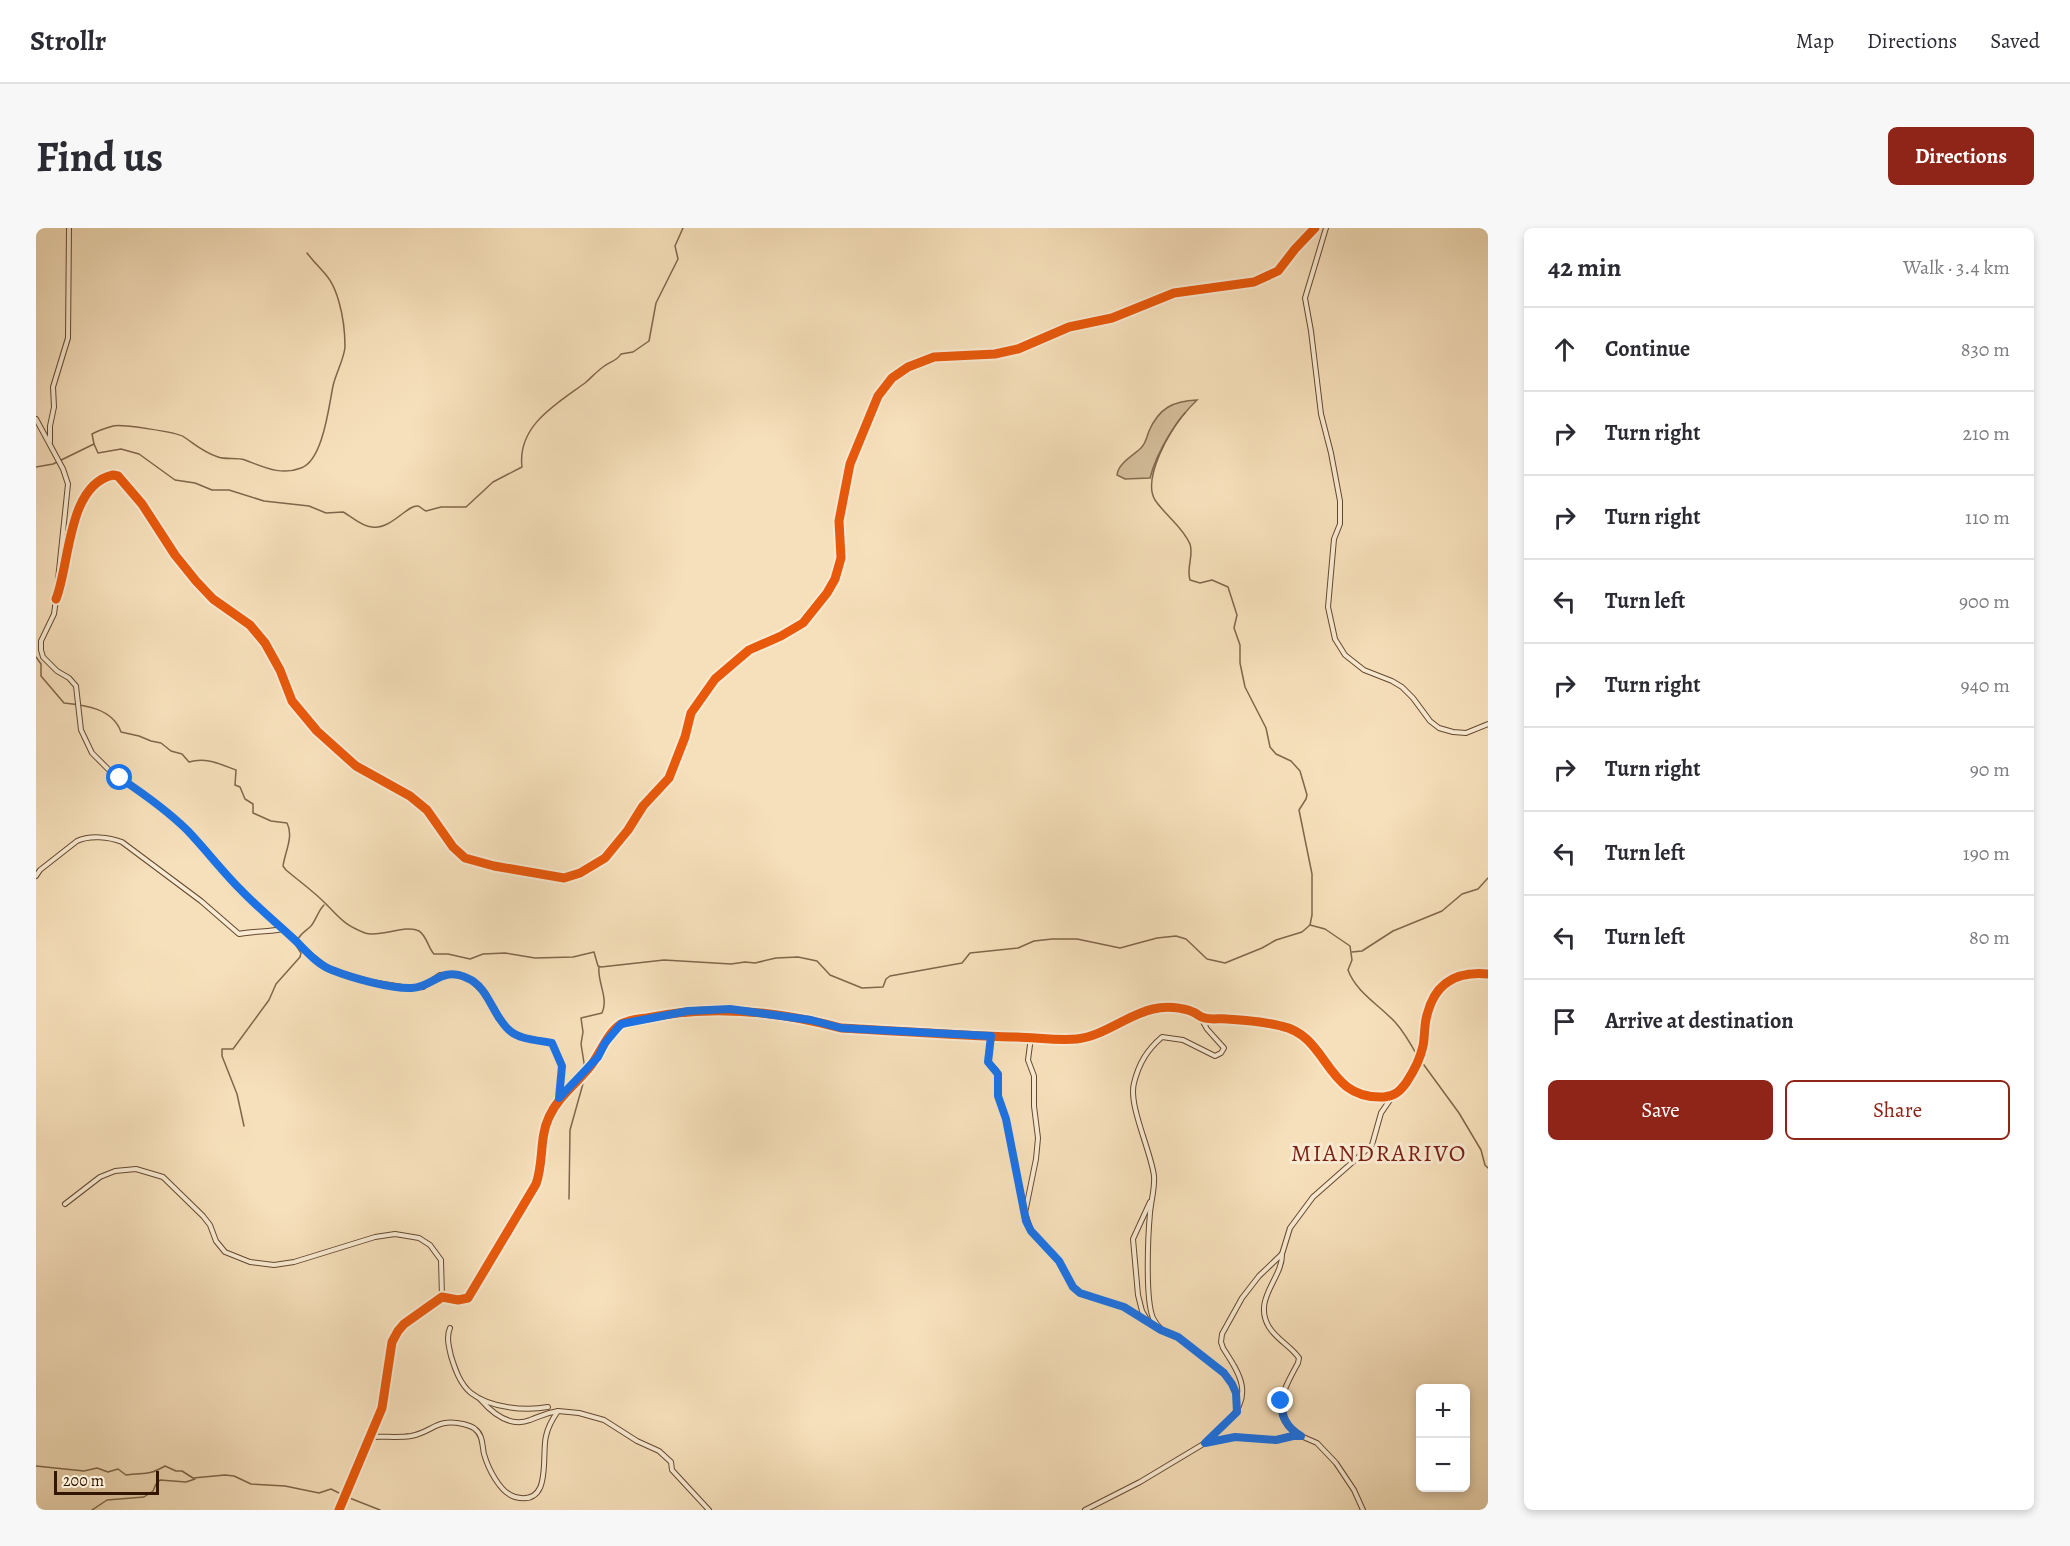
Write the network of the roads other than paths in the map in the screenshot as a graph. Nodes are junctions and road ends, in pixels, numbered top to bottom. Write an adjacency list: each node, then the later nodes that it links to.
1 (69, 228): 5 (street)
2 (1315, 228): 6 (street)
3 (1326, 228): 7 (street)
4 (36, 419): 5 (street)
5 (50, 443): 6 (street)
6 (56, 599): 9 (street)
7 (1488, 724)
8 (36, 876): 9 (street)
9 (283, 929): 15 (street)
10 (1488, 974): 14 (street)
11 (1201, 1018): 13 (street); 14 (street); 16 (street)
12 (991, 1036): 13 (street); 15 (street); 18 (street)
13 (1031, 1037): 18 (street)
14 (1393, 1096): 19 (street)
15 (559, 1098): 20 (street)
16 (1153, 1196): 21 (street); 23 (street)
17 (65, 1204): 20 (street)
18 (1024, 1213): 21 (street)
19 (1282, 1254): 27 (street); 28 (street)
20 (442, 1298): 29 (street)
21 (1150, 1324): 23 (street)
22 (450, 1328): 24 (street)
23 (1161, 1330): 27 (street)
24 (480, 1398): 25 (street); 26 (street)
25 (548, 1407)
26 (558, 1411): 29 (street); 32 (street)
27 (1237, 1412): 30 (street)
28 (1301, 1436): 30 (street); 34 (street)
29 (370, 1437): 31 (street)
30 (1205, 1443): 33 (street)
31 (339, 1510)
32 (709, 1510)
33 (1085, 1510)
34 (1363, 1510)

